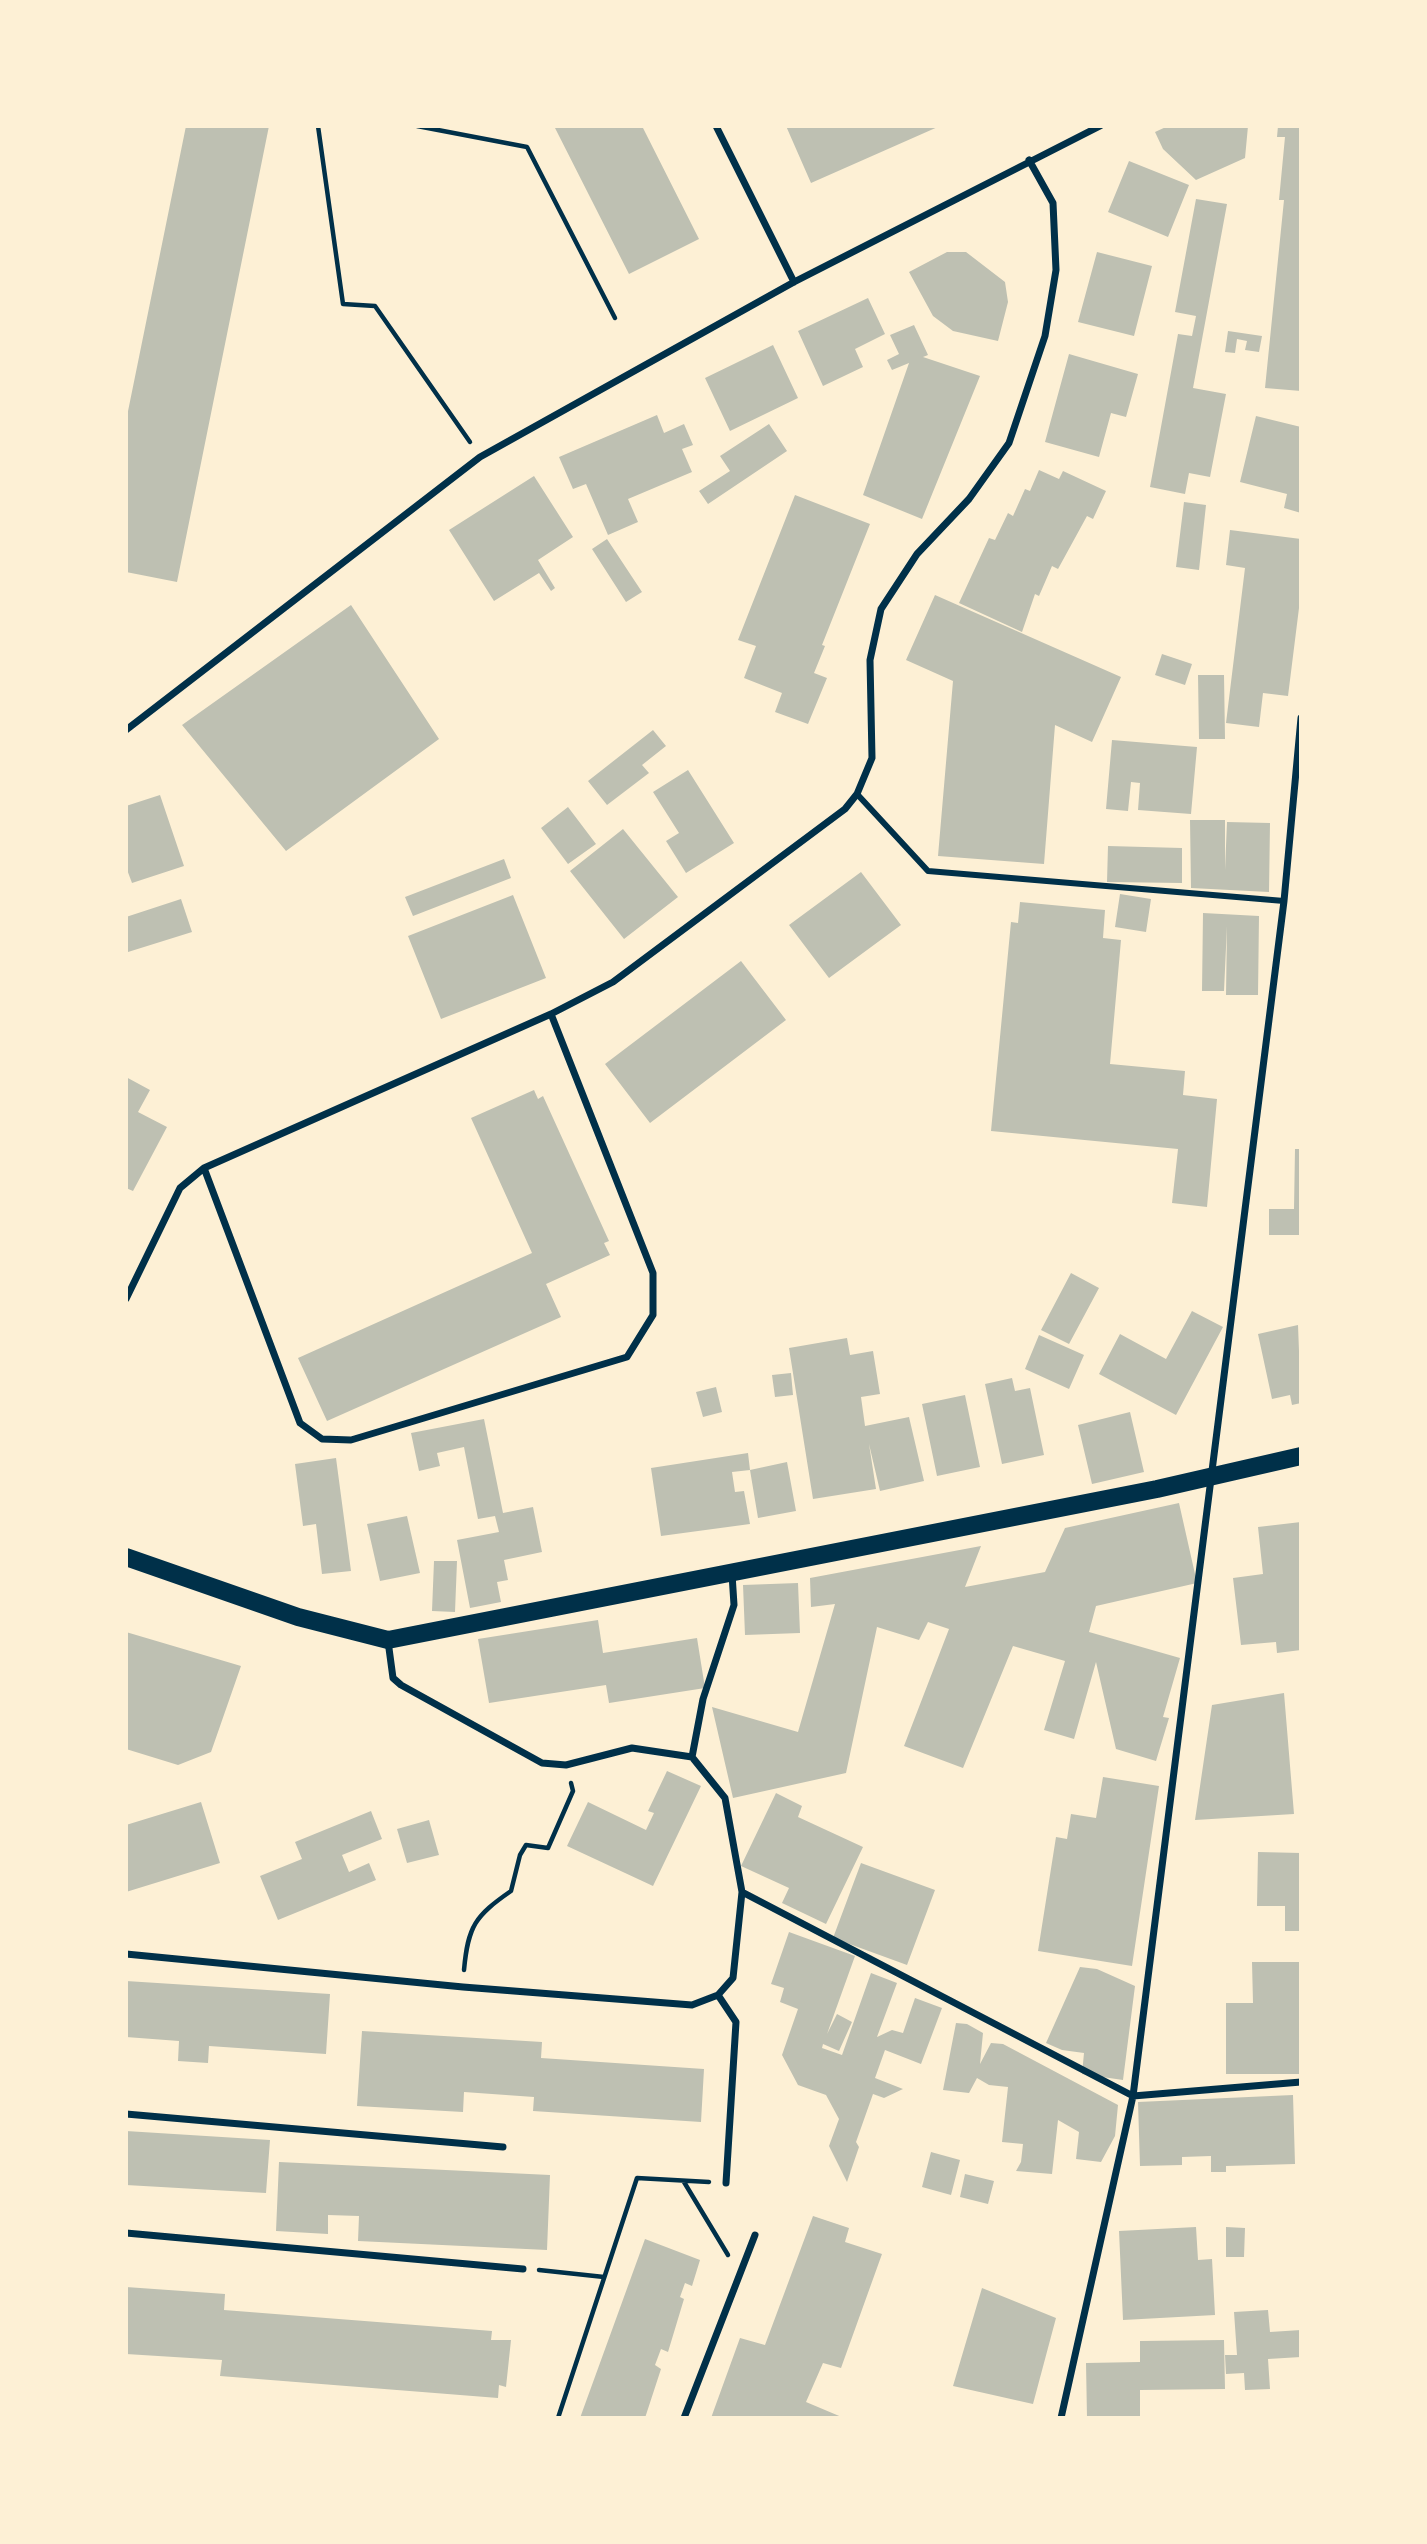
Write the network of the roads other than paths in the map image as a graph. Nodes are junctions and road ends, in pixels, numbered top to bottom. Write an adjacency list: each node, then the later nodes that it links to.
1 (716, 126): 4 (street)
2 (1100, 126): 3 (street)
3 (1030, 160): 4 (street); 7 (street)
4 (794, 282): 6 (street)
5 (1301, 718): 8 (street)
6 (126, 730)
7 (857, 794): 8 (street); 9 (street)
8 (1284, 901): 13 (street)
9 (551, 1014): 10 (street); 10 (street)
10 (204, 1168): 11 (street)
11 (126, 1299)
12 (1301, 1456): 13 (main road)
13 (1212, 1478): 15 (main road); 22 (street)
14 (126, 1557): 16 (main road)
15 (732, 1573): 16 (main road); 17 (street)
16 (388, 1640): 17 (street)
17 (692, 1757): 18 (street)
18 (742, 1892): 20 (street); 22 (street)
19 (126, 1954): 20 (street)
20 (718, 1995): 25 (street)
21 (1301, 2082): 22 (street)
22 (1133, 2096): 30 (street)
23 (126, 2114): 24 (street)
24 (503, 2147)
25 (726, 2183)
26 (126, 2233): 28 (street)
27 (755, 2235): 29 (street)
28 (523, 2269)
29 (684, 2418)
30 (1061, 2418)

